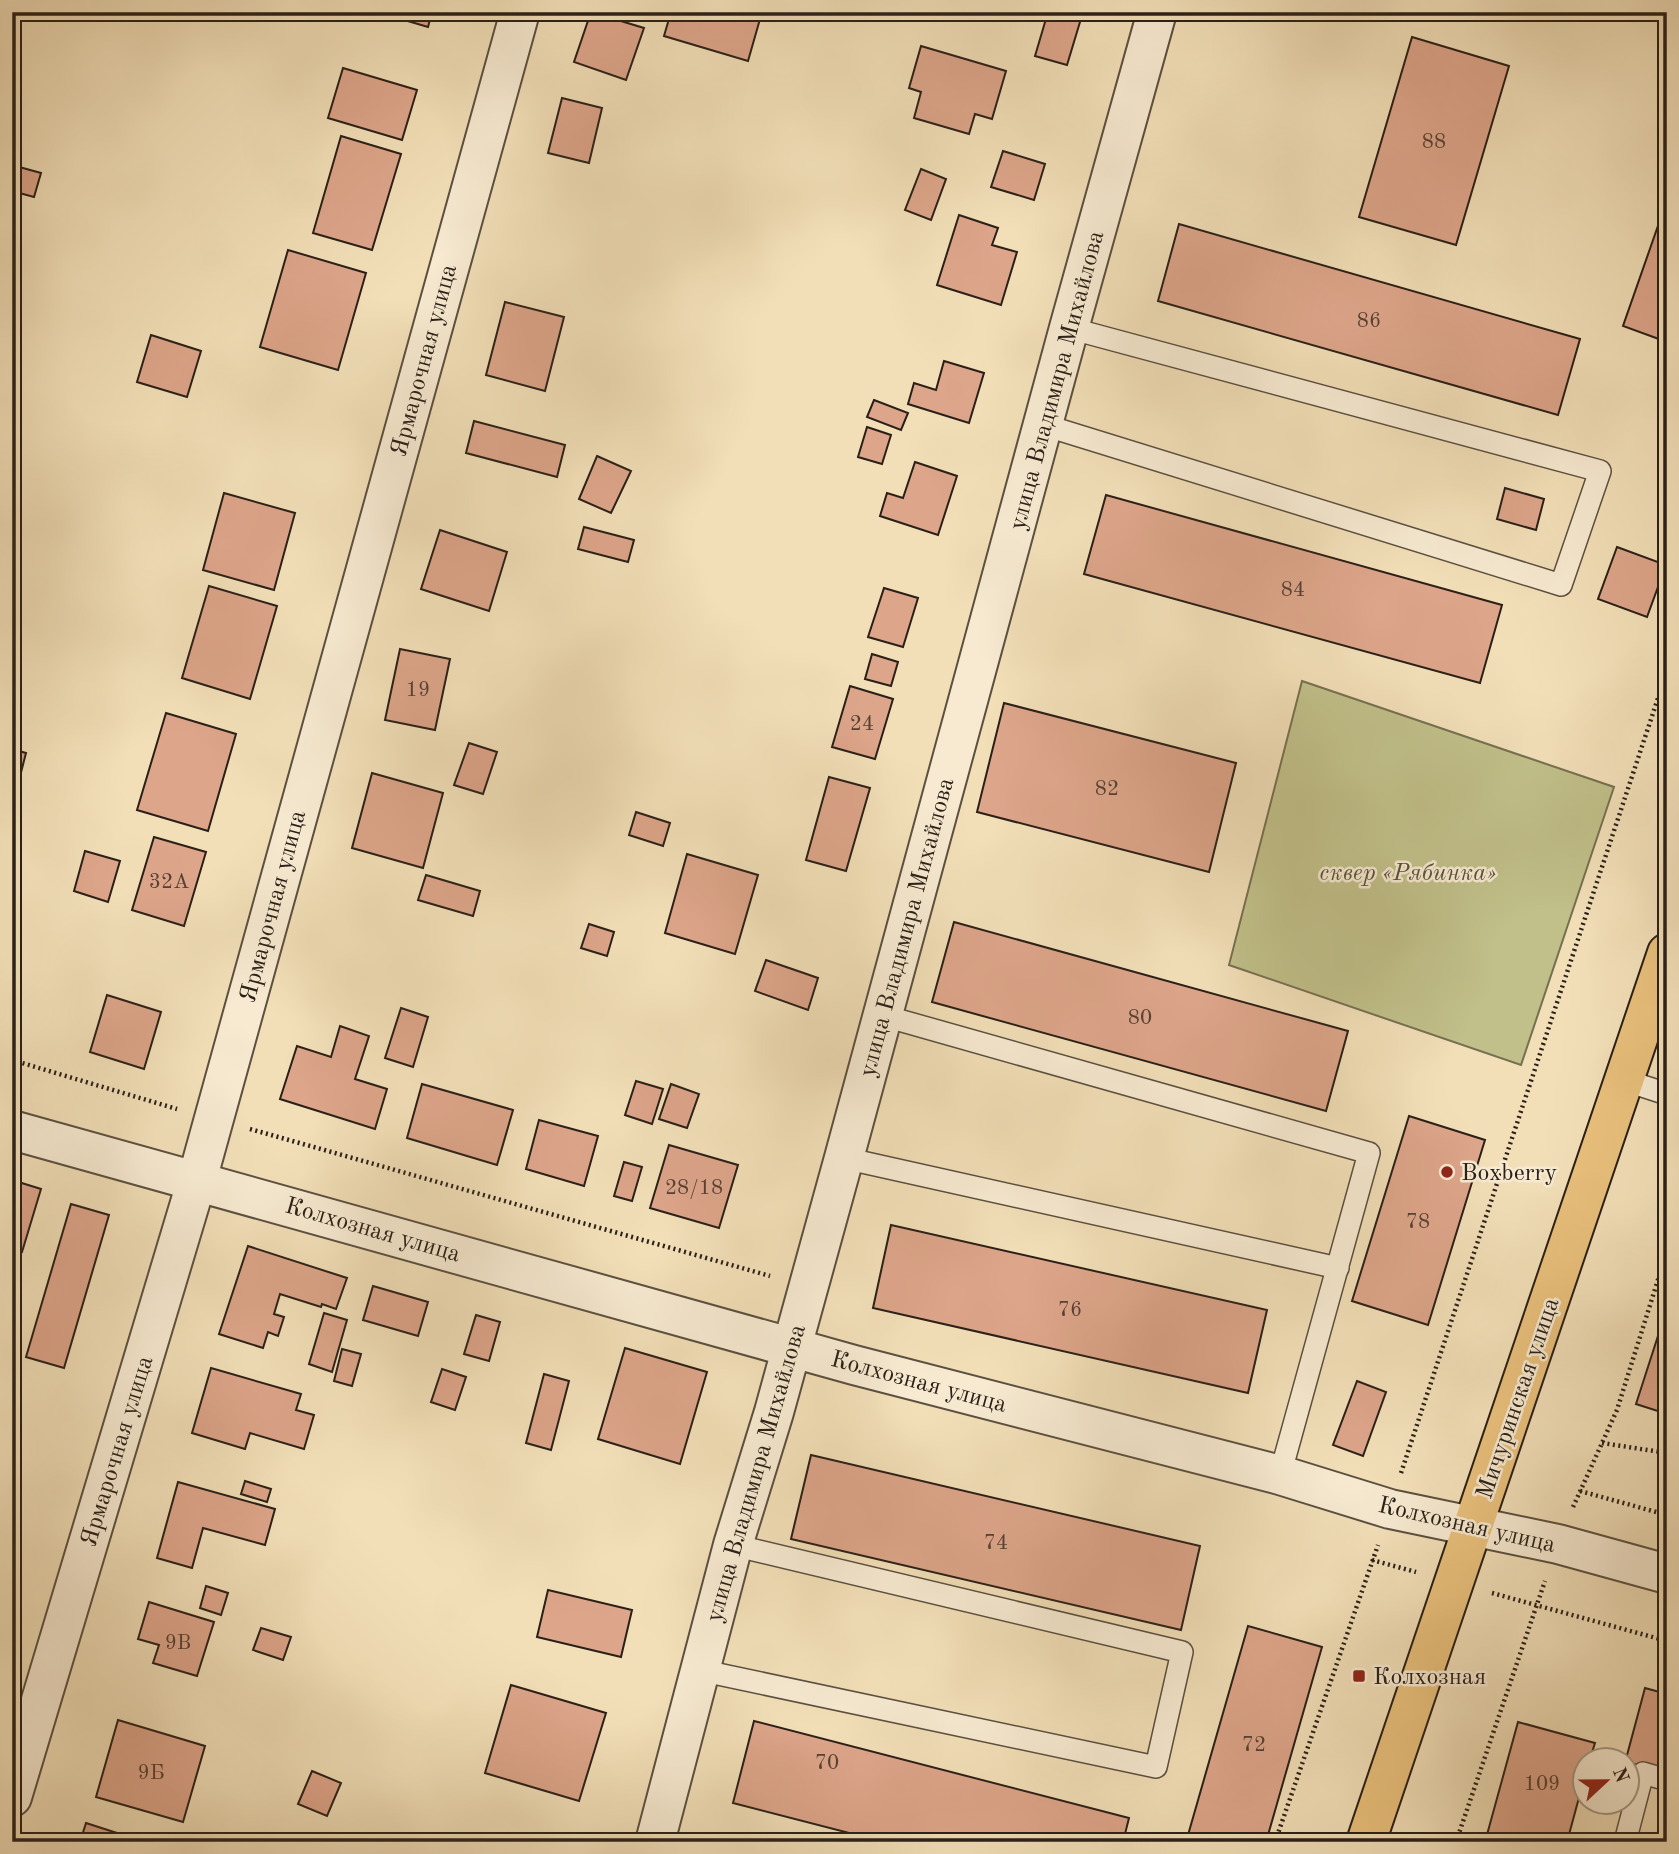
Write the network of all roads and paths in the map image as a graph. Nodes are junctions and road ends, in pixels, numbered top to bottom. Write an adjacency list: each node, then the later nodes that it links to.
1 (520, 12): 11 (street, Ярмарочная улица)
2 (1157, 12): 3 (street, улица Владимира Михайлова)
3 (1069, 328): 4 (street, улица Владимира Михайлова); 4 (lane)
4 (1044, 425): 7 (street, улица Владимира Михайлова)
5 (1667, 671): 22 (path)
6 (1667, 953): 9 (main road, Мичуринская улица)
7 (881, 1015): 13 (street, улица Владимира Михайлова); 15 (lane)
8 (12, 1060): 11 (path)
9 (1624, 1080): 10 (lane); 24 (main road, Мичуринская улица)
10 (1667, 1094)
11 (213, 1119): 14 (street, Ярмарочная улица); 16 (path)
12 (12, 1129): 14 (street, Колхозная улица)
13 (844, 1158): 15 (lane); 16 (street, улица Владимира Михайлова)
14 (197, 1180): 17 (street, Колхозная улица); 32 (street, Ярмарочная улица)
15 (1338, 1268): 20 (lane)
16 (808, 1286): 17 (street, улица Владимира Михайлова)
17 (792, 1347): 20 (street, Колхозная улица); 25 (street, улица Владимира Михайлова)
18 (1602, 1443): 19 (path)
19 (1667, 1454)
20 (1280, 1475): 22 (street, Колхозная улица)
21 (1580, 1491): 23 (path)
22 (1390, 1509): 24 (street, Колхозная улица); 26 (path)
23 (1667, 1515)
24 (1473, 1526): 27 (street, Колхозная улица); 28 (main road, Мичуринская улица)
25 (733, 1545): 30 (street, улица Владимира Михайлова); 30 (lane)
26 (1373, 1560): 28 (path); 34 (path)
27 (1667, 1574)
28 (1454, 1583): 29 (path); 35 (main road, Мичуринская улица)
29 (1667, 1641)
30 (699, 1670): 33 (street, улица Владимира Михайлова)
31 (1667, 1780): 36 (lane)
32 (12, 1797)
33 (655, 1842)
34 (1275, 1842)
35 (1366, 1842)
36 (1625, 1842)

